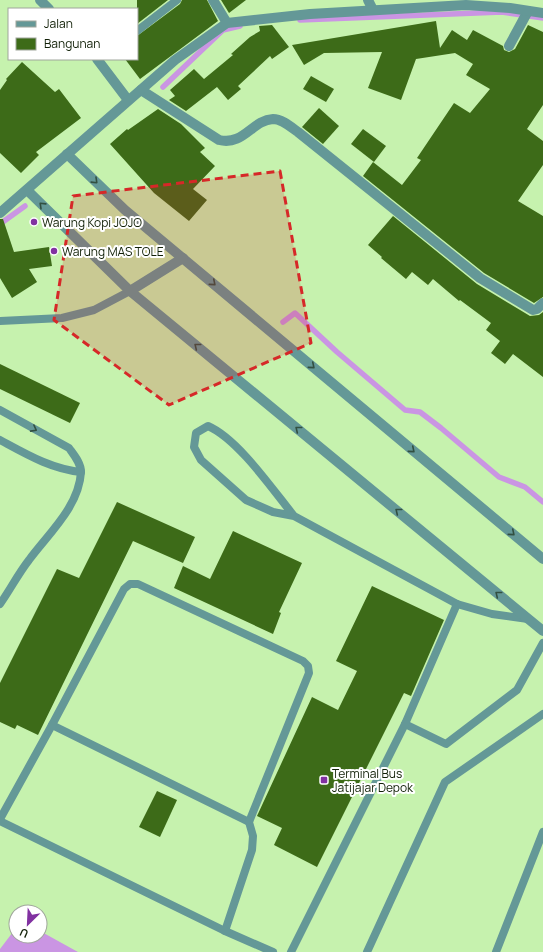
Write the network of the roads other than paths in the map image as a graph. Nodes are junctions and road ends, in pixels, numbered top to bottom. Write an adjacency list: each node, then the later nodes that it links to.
1 (40, 0): 6 (street)
2 (177, 0): 12 (lane)
3 (213, 0): 11 (street)
4 (368, 0): 8 (street)
5 (403, 0): 7 (street)
6 (48, 8)
7 (397, 8): 8 (street); 10 (street)
8 (373, 10): 11 (street)
9 (543, 13): 10 (street)
10 (526, 15): 13 (street)
11 (226, 23): 15 (street)
12 (138, 30)
13 (509, 46)
14 (99, 60): 16 (street)
15 (142, 90): 16 (street); 22 (street)
16 (128, 100): 17 (street)
17 (67, 154): 18 (street); 20 (street, one-way to 20)
18 (27, 190): 19 (street); 21 (street, one-way to 18)
19 (0, 213)
20 (183, 258): 21 (street); 28 (street, one-way to 28)
21 (130, 291): 23 (lane); 31 (street, one-way to 21)
22 (543, 303)
23 (0, 321)
24 (0, 410): 26 (lane, one-way to 26)
25 (0, 440): 26 (lane)
26 (81, 472): 29 (lane)
27 (294, 516): 27 (lane); 30 (lane)
28 (543, 559)
29 (0, 604)
30 (457, 604): 31 (lane); 35 (lane)
31 (528, 619): 32 (street)
32 (543, 631)
33 (543, 643): 35 (lane)
34 (543, 714): 43 (lane)
35 (405, 724): 42 (lane)
36 (52, 725): 37 (lane); 38 (lane); 38 (lane)
37 (0, 820): 40 (lane)
38 (249, 822): 40 (lane)
39 (543, 832): 44 (lane)
40 (225, 931): 41 (lane)
41 (273, 952)
42 (291, 952)
43 (367, 952)
44 (496, 952)

